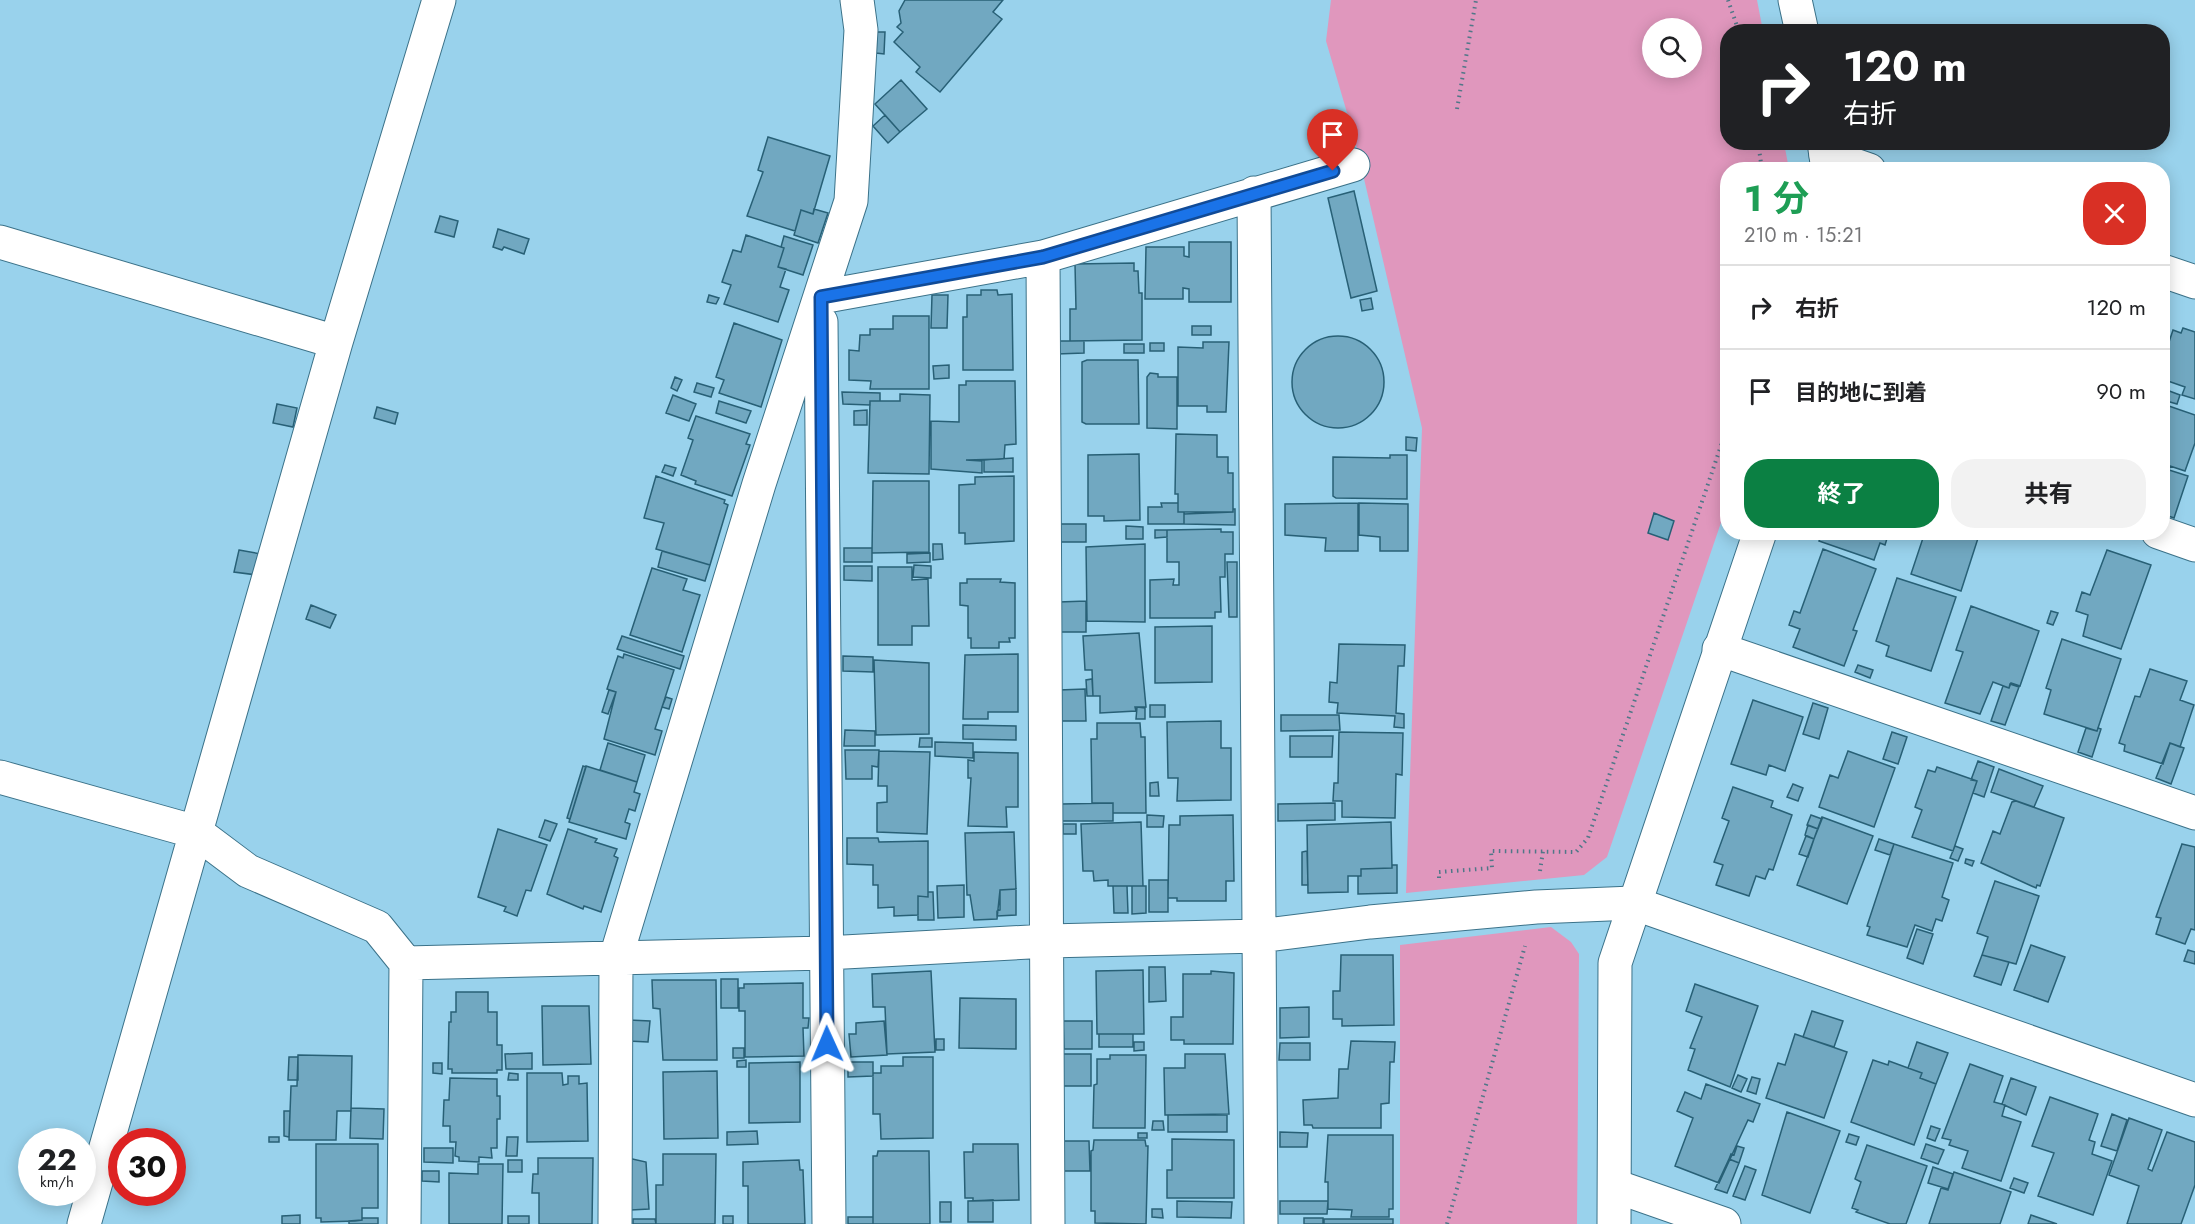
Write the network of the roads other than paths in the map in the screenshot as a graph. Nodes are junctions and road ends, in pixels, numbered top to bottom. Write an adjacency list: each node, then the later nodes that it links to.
1 (439, 0): 14 (street)
2 (857, 0): 13 (street)
3 (1795, 0): 4 (street)
4 (1800, 24)
5 (1826, 156): 6 (street)
6 (1844, 162)
7 (1353, 165): 8 (street)
8 (1254, 193): 10 (street); 23 (street)
9 (0, 242): 14 (street)
10 (1043, 257): 13 (street); 24 (street)
11 (2170, 273): 12 (street)
12 (2195, 282)
13 (821, 297): 25 (street); 26 (street)
14 (336, 342): 21 (street)
15 (2170, 536): 17 (street)
16 (1757, 540): 18 (street)
17 (2195, 545)
18 (1719, 649): 20 (street); 22 (street)
19 (0, 777): 21 (street)
20 (2195, 813)
21 (196, 832): 27 (street); 30 (street)
22 (1634, 903): 23 (street); 28 (street); 29 (street)
23 (1260, 936): 24 (street); 35 (street)
24 (1048, 941): 25 (street); 34 (street)
25 (826, 953): 26 (street); 33 (street)
26 (616, 957): 27 (street); 32 (street)
27 (406, 963): 31 (street)
28 (2195, 1100)
29 (1615, 1186): 36 (street); 37 (street)
30 (84, 1224)
31 (404, 1224)
32 (615, 1224)
33 (829, 1224)
34 (1048, 1224)
35 (1261, 1224)
36 (1614, 1224)
37 (1724, 1224)

